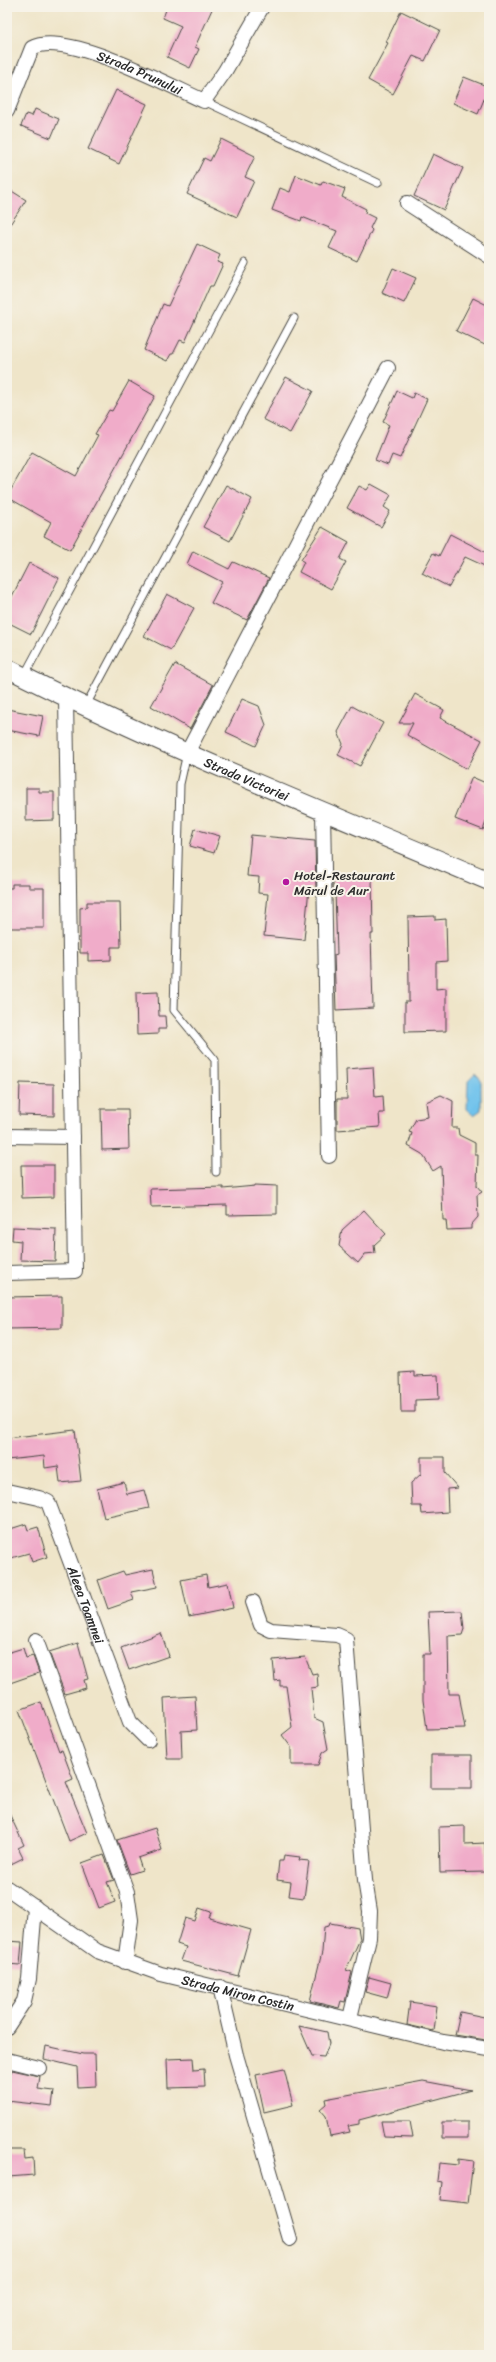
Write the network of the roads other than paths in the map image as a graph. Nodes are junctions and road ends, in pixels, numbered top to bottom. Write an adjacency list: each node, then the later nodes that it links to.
1 (262, 7): 2 (street)
2 (204, 101): 3 (street, Strada Prunului); 4 (lane)
3 (7, 110)
4 (378, 183)
5 (407, 203): 6 (street)
6 (489, 256)
7 (245, 263): 11 (lane)
8 (294, 318): 13 (lane)
9 (388, 368): 14 (street)
10 (7, 668): 11 (street, Strada Victoriei)
11 (24, 677): 12 (street, Strada Victoriei)
12 (66, 698): 13 (street, Strada Victoriei); 18 (street)
13 (85, 707): 14 (street, Strada Victoriei)
14 (186, 753): 15 (street, Strada Victoriei); 20 (lane)
15 (323, 810): 16 (street, Strada Victoriei); 19 (street)
16 (489, 881)
17 (7, 1136): 18 (street)
18 (73, 1137): 21 (street)
19 (329, 1156)
20 (216, 1172)
21 (7, 1273)
22 (7, 1491): 25 (street, Aleea Toamnei)
23 (253, 1602): 30 (street)
24 (36, 1640): 28 (street)
25 (148, 1740)
26 (7, 1888): 27 (street, Strada Miron Costin)
27 (35, 1908): 28 (street, Strada Miron Costin); 31 (street)
28 (125, 1962): 29 (street, Strada Miron Costin)
29 (220, 1988): 30 (street, Strada Miron Costin); 35 (street)
30 (350, 2018): 32 (street, Strada Miron Costin)
31 (7, 2027)
32 (489, 2049)
33 (7, 2060): 34 (street)
34 (39, 2068)
35 (290, 2239)

